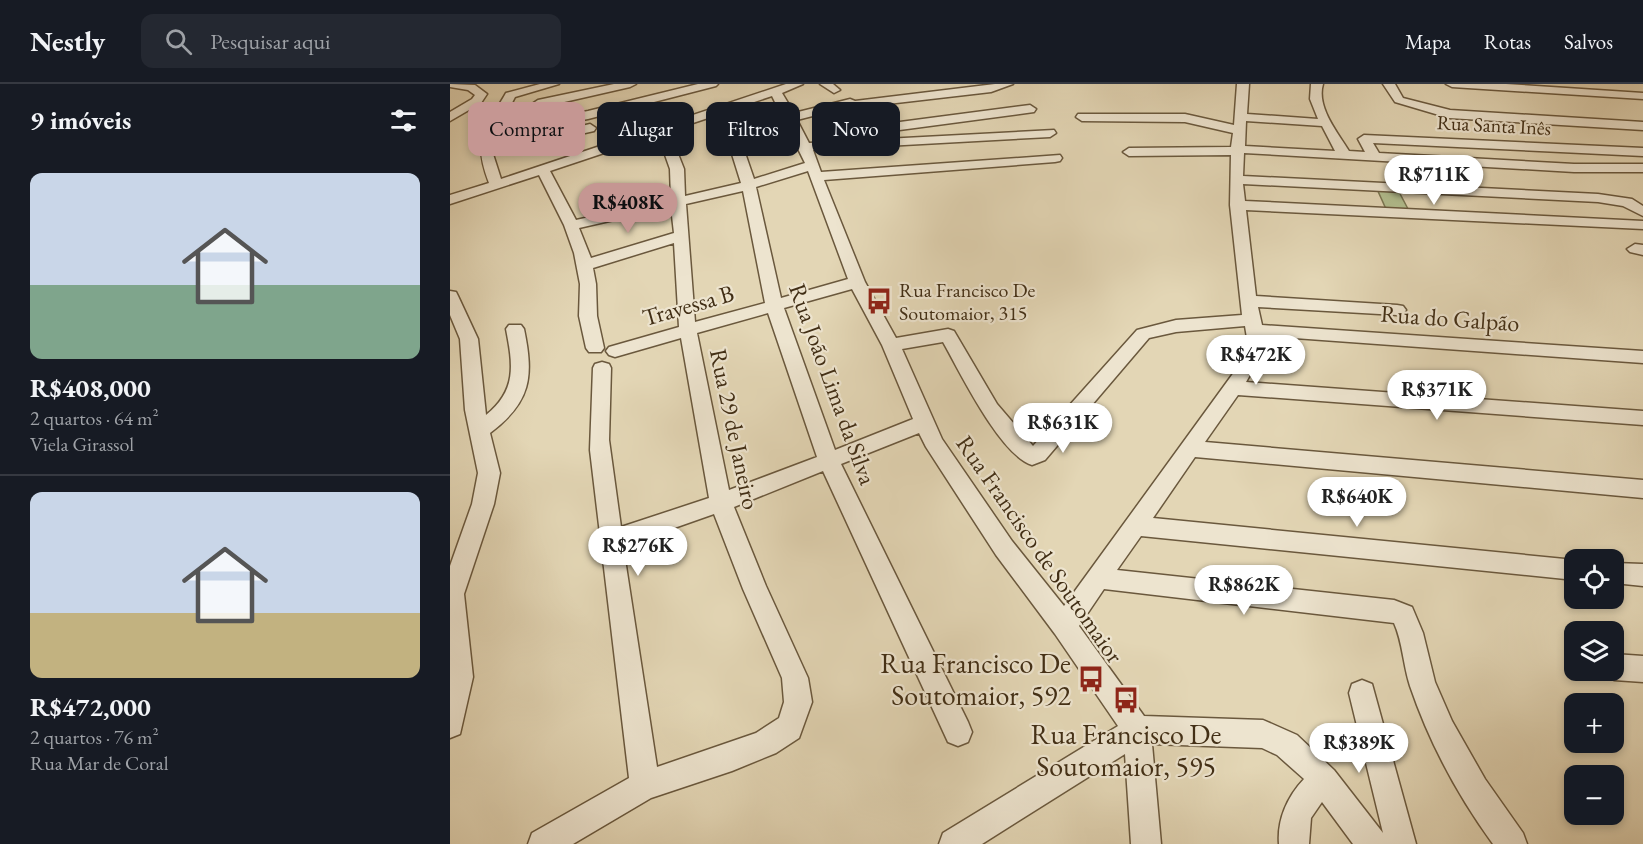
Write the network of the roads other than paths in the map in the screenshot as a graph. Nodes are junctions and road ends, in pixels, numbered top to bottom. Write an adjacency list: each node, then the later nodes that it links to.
1 (553, 84): 17 (street)
2 (630, 84): 18 (street)
3 (661, 84): 16 (street)
4 (712, 84): 16 (street)
5 (797, 84): 13 (street)
6 (1007, 84): 23 (street)
7 (1243, 84): 28 (street)
8 (1317, 84): 29 (street)
9 (1389, 84): 30 (street)
10 (1452, 84): 15 (street)
11 (462, 86): 26 (street)
12 (901, 87): 14 (street)
13 (775, 92): 20 (street); 35 (street, Rua Francisco de Soutomaior)
14 (874, 95): 21 (street); 22 (street)
15 (1643, 96)
16 (660, 98): 19 (street); 25 (street)
17 (508, 102)
18 (547, 102)
19 (660, 102)
20 (744, 102)
21 (852, 102)
22 (884, 102)
23 (892, 102)
24 (1030, 109): 35 (street)
25 (585, 115)
26 (450, 117)
27 (1082, 117): 28 (street)
28 (1239, 123): 29 (street); 36 (street)
29 (1326, 123): 33 (street)
30 (1643, 126)
31 (1050, 133): 35 (street)
32 (812, 139): 35 (street)
33 (1335, 139): 34 (street, Rua Santa Inês); 43 (street)
34 (1364, 139): 39 (street, Rua Santa Inês); 45 (street)
35 (805, 148): 44 (street); 50 (street); 59 (street, Rua Francisco de Soutomaior)
36 (1236, 149): 38 (street); 43 (street); 48 (street)
37 (597, 152): 47 (street)
38 (1129, 152)
39 (1643, 152)
40 (488, 156): 49 (street)
41 (672, 156): 52 (street, Rua 29 de Janeiro)
42 (739, 156): 50 (street, Rua João Lima da Silva)
43 (1345, 156): 45 (street)
44 (1055, 158)
45 (1375, 158): 46 (street)
46 (1643, 168)
47 (543, 170): 49 (street); 55 (street)
48 (1236, 180): 53 (street); 54 (street)
49 (496, 184): 51 (street)
50 (749, 185): 52 (street); 62 (street, Rua João Lima da Silva)
51 (450, 200)
52 (678, 200): 55 (street); 57 (street, Rua 29 de Janeiro)
53 (1237, 206): 56 (street); 61 (street)
54 (1643, 212)
55 (571, 225): 58 (street)
56 (1643, 225)
57 (681, 236): 58 (street); 66 (street, Rua 29 de Janeiro)
58 (585, 265): 68 (street)
59 (857, 282): 62 (street, Travessa B); 67 (street, Rua Francisco de Soutomaior)
60 (450, 296): 73 (street)
61 (1248, 301): 63 (street); 64 (street)
62 (774, 305): 66 (street, Travessa B); 75 (street, Rua João Lima da Silva)
63 (1397, 310)
64 (1253, 325): 67 (street, Rua do Galpão); 69 (street, Rua do Galpão); 70 (street)
65 (515, 329): 73 (street)
66 (687, 331): 68 (street, Travessa B); 77 (street, Rua 29 de Janeiro)
67 (891, 345): 72 (street, Rua Francisco de Soutomaior)
68 (604, 356): 79 (street)
69 (1643, 357)
70 (1233, 388): 71 (street); 74 (street)
71 (1643, 418)
72 (924, 423): 75 (street); 84 (street, Rua Francisco de Soutomaior)
73 (480, 429): 88 (street)
74 (1190, 449): 76 (street); 78 (street)
75 (828, 459): 77 (street); 90 (street, Rua João Lima da Silva)
76 (1643, 489)
77 (721, 503): 79 (street); 92 (street, Rua 29 de Janeiro)
78 (1135, 526): 80 (street); 83 (street)
79 (612, 540): 92 (street)
80 (1564, 569)
81 (1624, 574): 82 (street)
82 (1643, 575)
83 (1098, 578): 84 (street); 99 (street)
84 (1064, 626): 89 (street, Rua Francisco de Soutomaior)
85 (1624, 668): 86 (street)
86 (1643, 669)
87 (1362, 693): 98 (street)
88 (450, 724)
89 (1137, 730): 91 (street); 94 (street); 95 (street)
90 (958, 732)
91 (1324, 780): 96 (street); 97 (street)
92 (644, 786): 93 (street)
93 (543, 844)
94 (954, 844)
95 (1146, 844)
96 (1294, 844)
97 (1372, 844)
98 (1401, 844)
99 (1512, 844)

